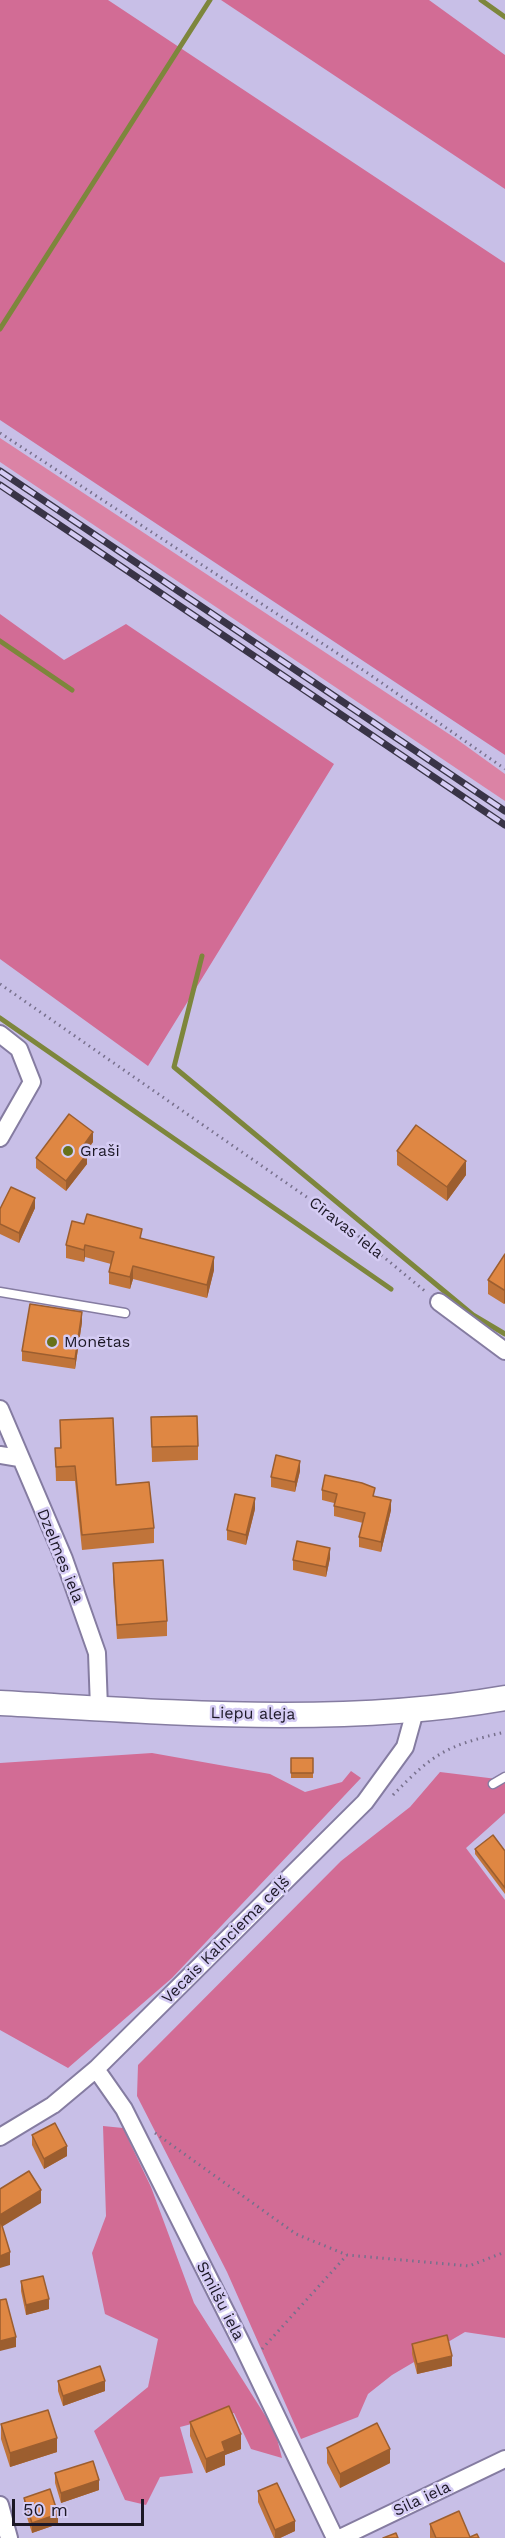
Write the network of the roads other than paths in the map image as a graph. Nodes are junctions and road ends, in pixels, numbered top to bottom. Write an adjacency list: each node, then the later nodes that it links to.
1 (0, 1034): 2 (street)
2 (0, 1138)
3 (0, 1292): 5 (lane)
4 (439, 1302): 6 (street)
5 (125, 1312)
6 (505, 1351)
7 (0, 1409): 9 (street, Dzelmes iela)
8 (0, 1455): 9 (street)
9 (19, 1458): 12 (street, Dzelmes iela)
10 (505, 1698): 13 (street, Liepu aleja)
11 (0, 1703): 12 (street, Liepu aleja)
12 (99, 1708): 13 (street, Liepu aleja)
13 (415, 1711): 16 (street, Vecais Kalnciema ceļš)
14 (505, 1777): 15 (lane)
15 (493, 1785)
16 (96, 2069): 17 (street, Vecais Kalnciema ceļš); 21 (street, Smilšu iela)
17 (0, 2137)
18 (505, 2459): 22 (street, Sila iela)
19 (0, 2505): 20 (street)
20 (9, 2538)
21 (335, 2538)
22 (340, 2538)

